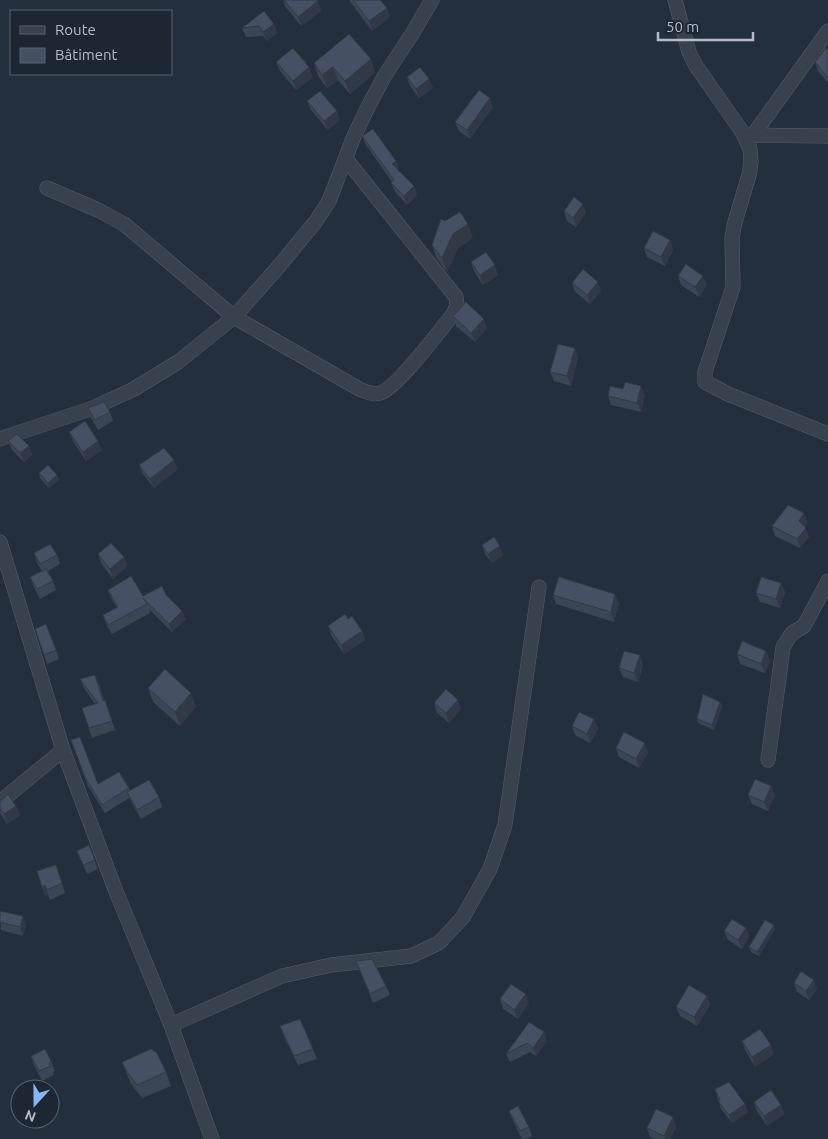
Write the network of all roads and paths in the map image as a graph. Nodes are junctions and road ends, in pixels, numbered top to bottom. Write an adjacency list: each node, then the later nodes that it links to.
1 (432, 0): 6 (street)
2 (675, 0): 5 (street)
3 (828, 31): 5 (street)
4 (828, 136): 5 (street)
5 (750, 139): 9 (street)
6 (346, 159): 8 (street); 8 (street)
7 (47, 188): 8 (street)
8 (234, 318): 10 (street)
9 (828, 434)
10 (0, 439)
11 (0, 542): 14 (street)
12 (828, 581): 15 (street)
13 (539, 587): 17 (street)
14 (63, 750): 16 (street); 17 (street)
15 (768, 760)
16 (0, 802)
17 (171, 1025): 18 (street)
18 (212, 1139)

